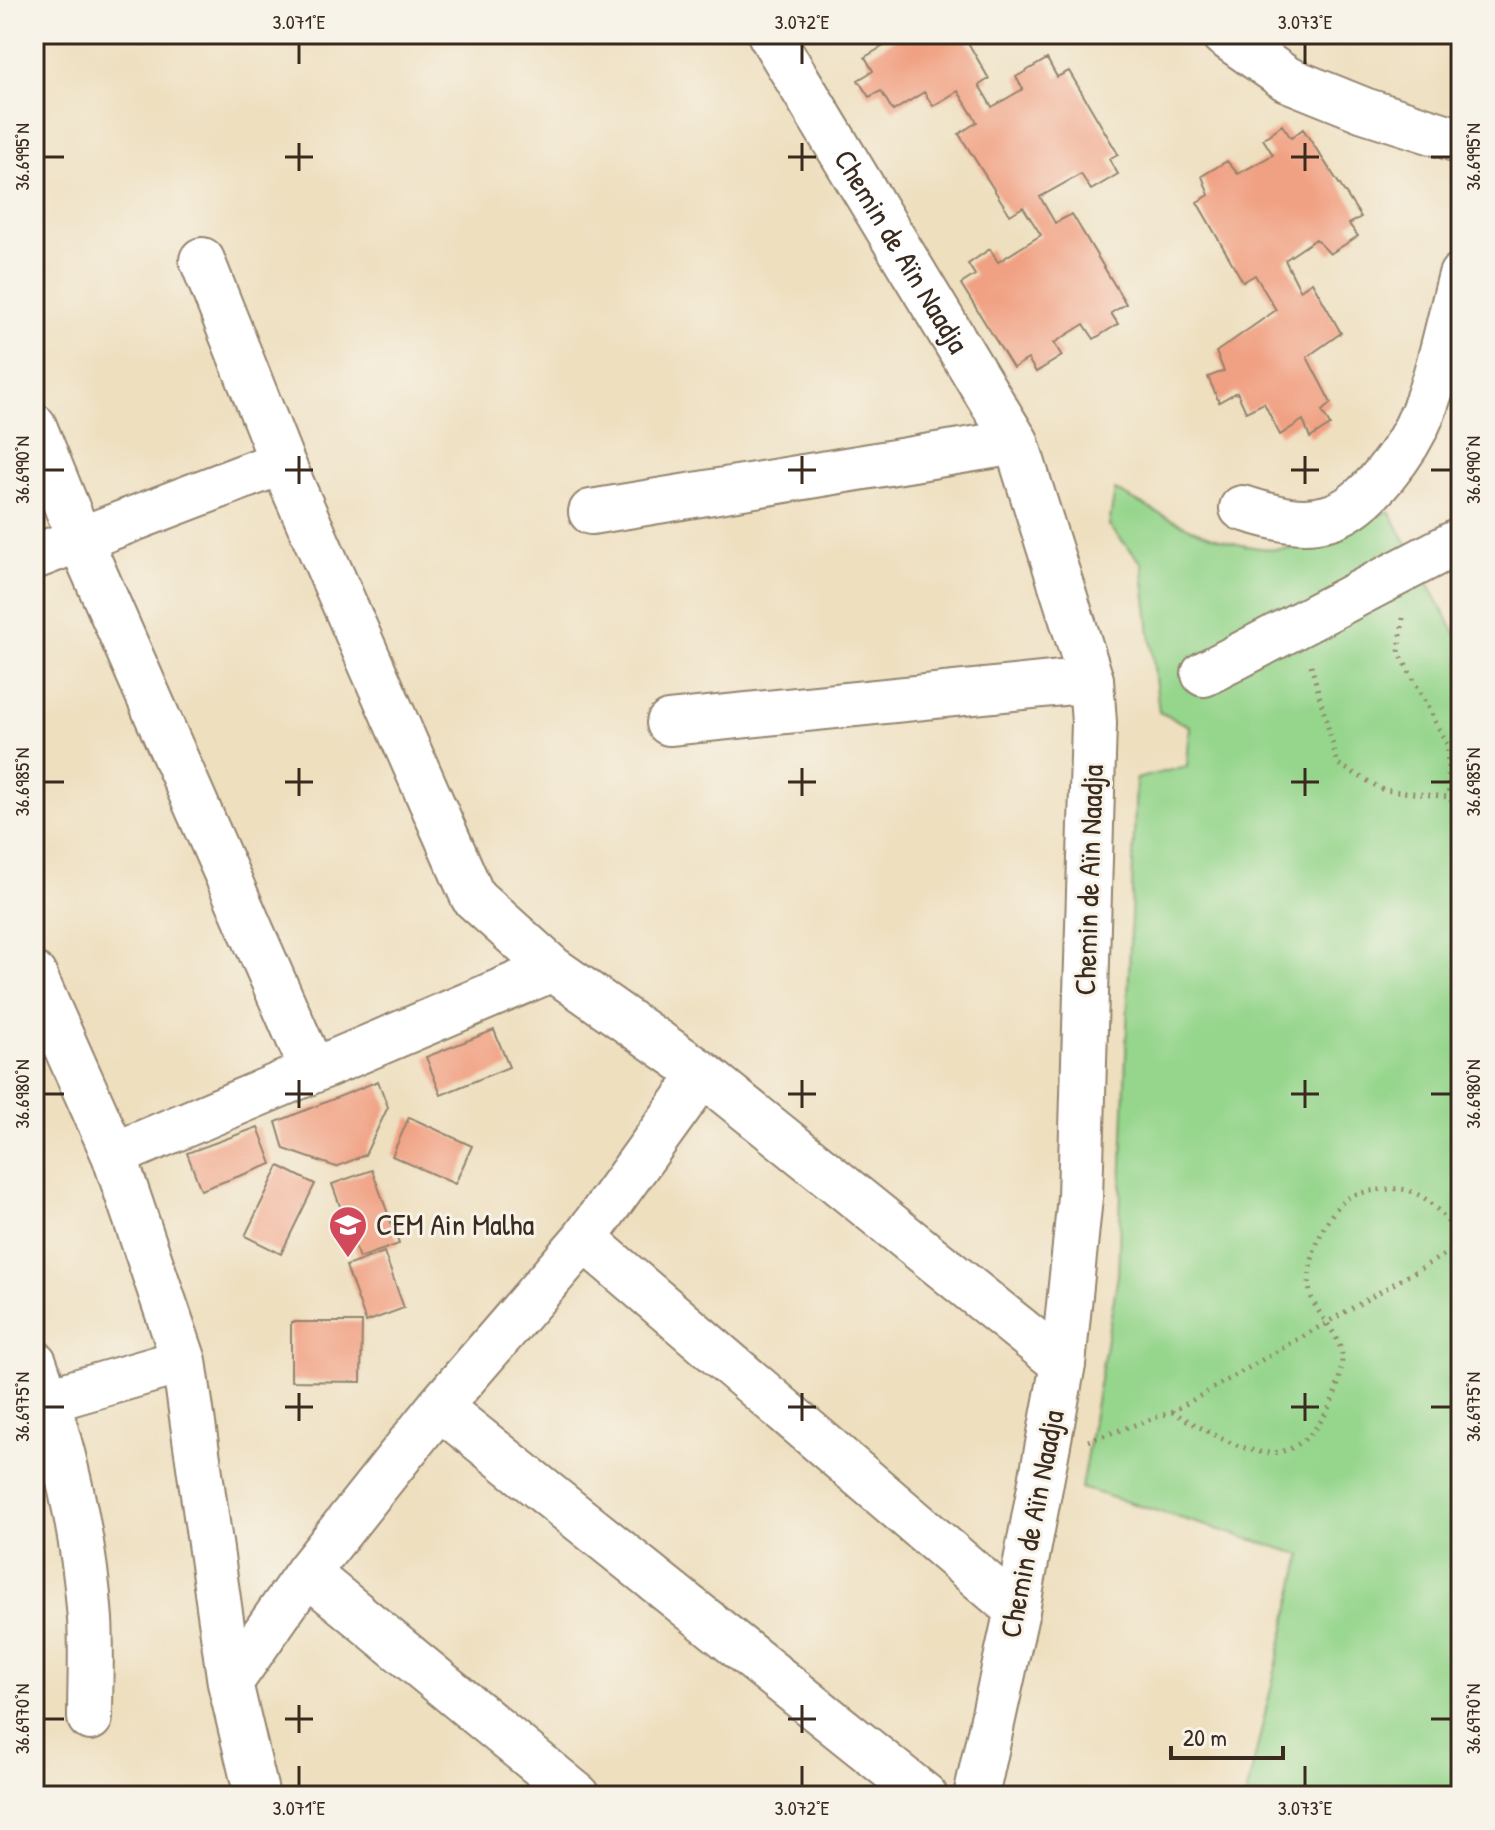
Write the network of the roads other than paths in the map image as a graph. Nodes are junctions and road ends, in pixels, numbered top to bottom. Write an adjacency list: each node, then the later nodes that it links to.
1 (770, 34): 7 (street, Chemin de Aïn Naadja)
2 (1223, 34): 3 (street)
3 (1461, 141)
4 (202, 260): 8 (street)
5 (1461, 275): 9 (street)
6 (34, 426): 11 (street)
7 (1016, 442): 10 (street); 15 (street, Chemin de Aïn Naadja)
8 (282, 462): 11 (street); 17 (street)
9 (1242, 508)
10 (591, 512)
11 (80, 540): 13 (street); 19 (street)
12 (1461, 540): 14 (street)
13 (34, 557)
14 (1204, 674)
15 (1091, 680): 16 (street); 24 (street, Chemin de Aïn Naadja)
16 (669, 723)
17 (553, 969): 19 (street); 20 (street)
18 (34, 975): 21 (street)
19 (312, 1069): 21 (street)
20 (703, 1074): 22 (street); 24 (street)
21 (114, 1155): 23 (street)
22 (584, 1239): 26 (street); 28 (street)
23 (184, 1361): 25 (street); 29 (street)
24 (1063, 1364): 28 (street, Chemin de Aïn Naadja)
25 (39, 1388): 30 (street)
26 (439, 1407): 27 (street); 33 (street)
27 (307, 1573): 29 (street); 32 (street)
28 (1017, 1610): 34 (street, Chemin de Aïn Naadja)
29 (230, 1683): 31 (street)
30 (90, 1718)
31 (257, 1796)
32 (578, 1796)
33 (925, 1796)
34 (976, 1796)

